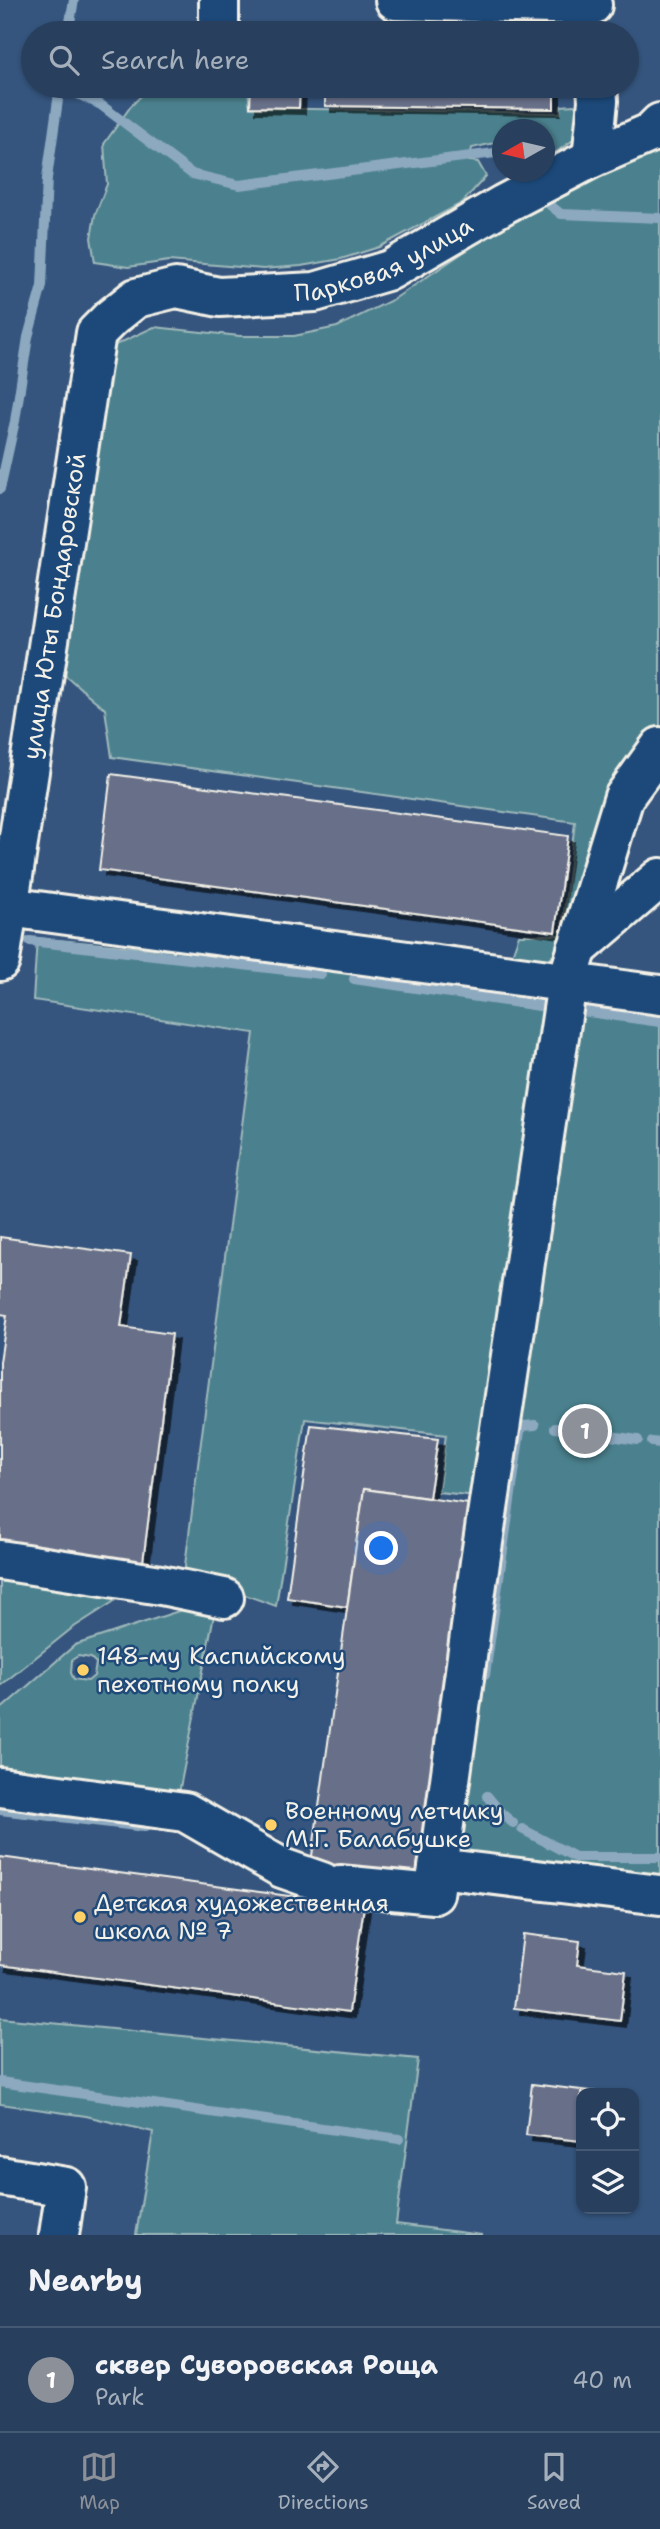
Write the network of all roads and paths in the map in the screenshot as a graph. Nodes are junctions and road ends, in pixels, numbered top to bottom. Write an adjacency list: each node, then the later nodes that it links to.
1 (395, 0): 2 (street)
2 (593, 13)
3 (598, 98): 5 (street)
4 (660, 123): 5 (street, Парковая улица)
5 (592, 158): 6 (street, Парковая улица)
6 (96, 334): 9 (street, улица Юты Бондаровской)
7 (660, 747): 11 (street)
8 (660, 878): 11 (street)
9 (8, 907): 10 (street, улица Юты Бондаровской); 11 (street)
10 (0, 961)
11 (572, 966): 12 (street); 16 (street)
12 (660, 995)
13 (0, 1560): 14 (street)
14 (224, 1598)
15 (0, 1787): 16 (street)
16 (438, 1868): 17 (street)
17 (660, 1895)
18 (0, 2176): 19 (street)
19 (59, 2235)

